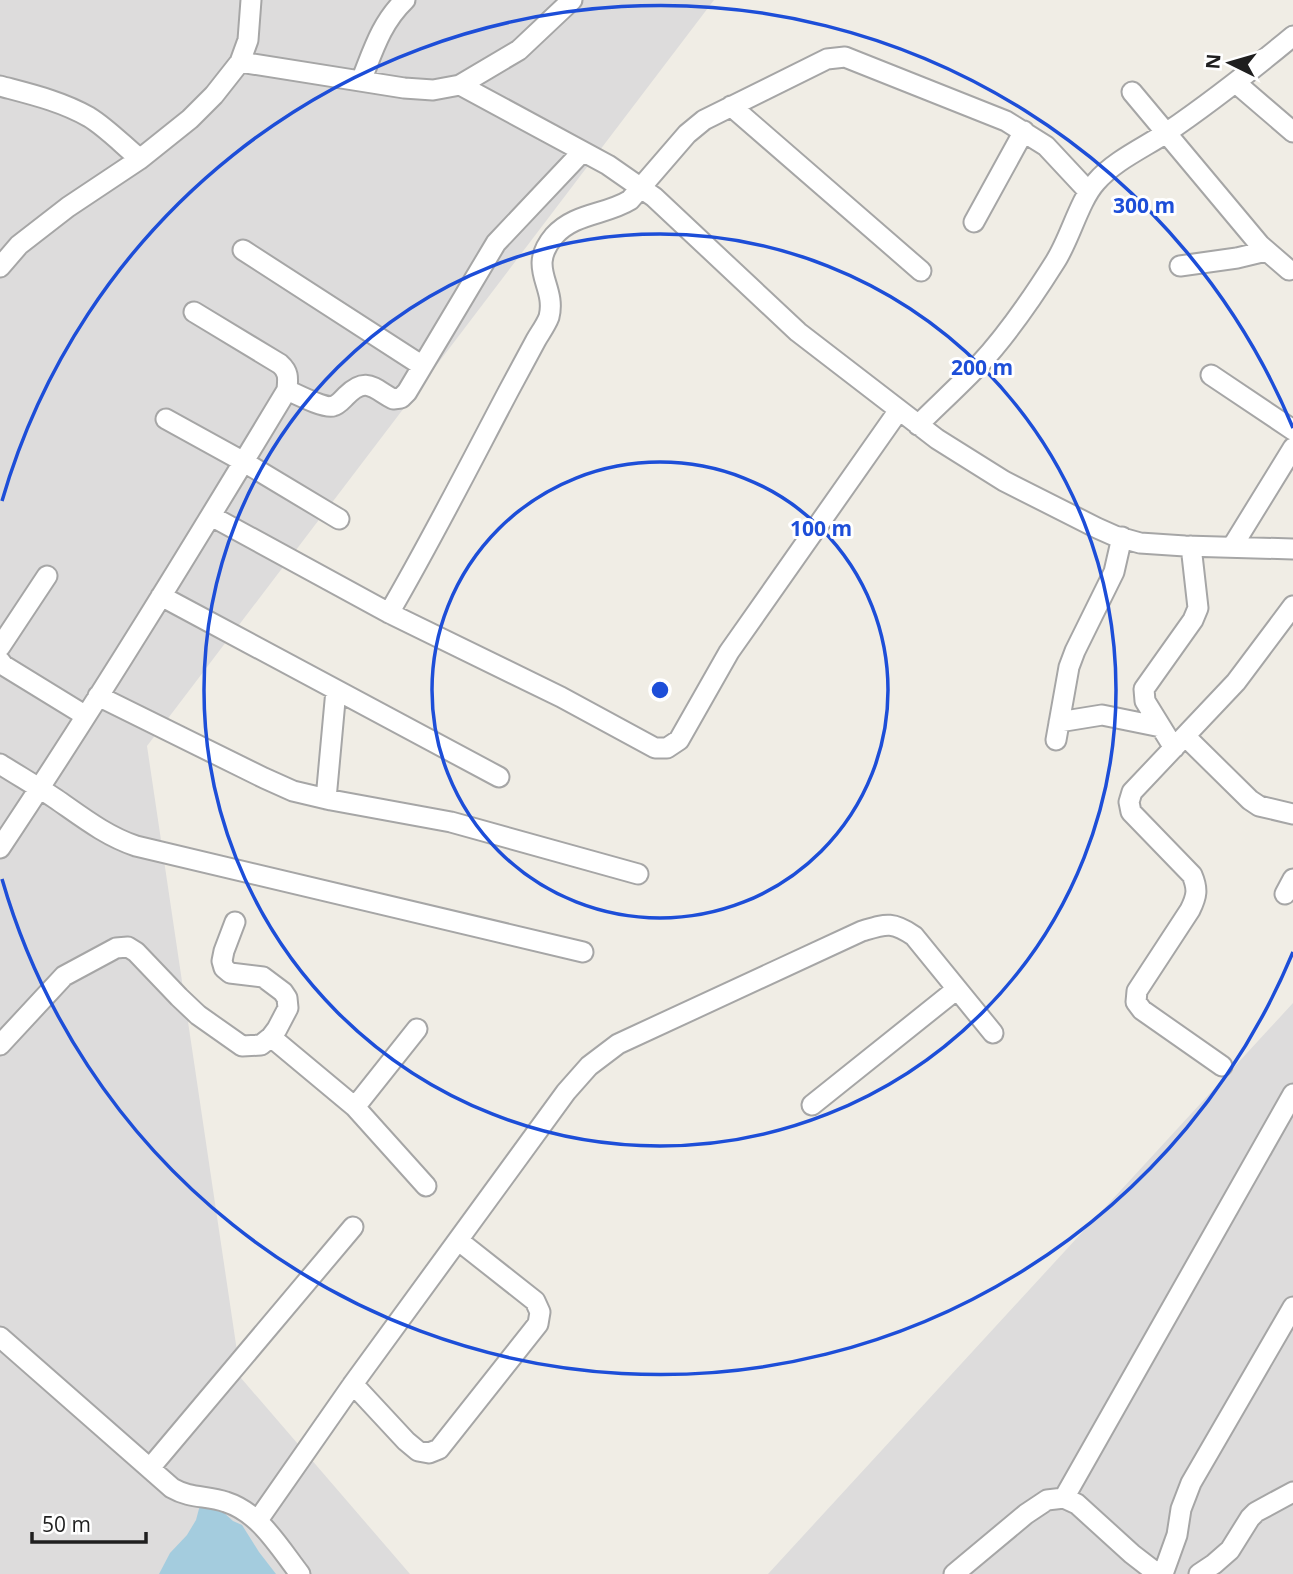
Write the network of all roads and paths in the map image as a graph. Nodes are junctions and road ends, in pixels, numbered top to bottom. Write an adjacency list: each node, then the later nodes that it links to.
1 (251, 0): 5 (street)
2 (405, 0): 6 (street)
3 (572, 0): 8 (street)
4 (1293, 36): 7 (street)
5 (240, 62): 6 (street); 16 (street)
6 (361, 81): 8 (street)
7 (1236, 83): 13 (street); 14 (street)
8 (460, 85): 15 (street)
9 (0, 86): 16 (street)
10 (1132, 92): 14 (street)
11 (731, 106): 12 (street); 17 (street); 25 (street)
12 (1024, 131): 18 (street); 19 (street)
13 (1293, 131)
14 (1166, 133): 18 (street); 21 (street)
15 (582, 152): 17 (street); 27 (street)
16 (141, 159): 23 (street)
17 (641, 188): 30 (street); 45 (street)
18 (1088, 191): 32 (street)
19 (974, 222)
20 (243, 250): 27 (street)
21 (1266, 251): 22 (street); 24 (street)
22 (1180, 266)
23 (0, 267)
24 (1292, 268)
25 (921, 271)
26 (194, 312): 29 (street)
27 (421, 365): 29 (street)
28 (1211, 375): 33 (street)
29 (287, 390): 35 (street)
30 (899, 410): 32 (street); 45 (street)
31 (166, 419): 35 (street)
32 (918, 425): 38 (street)
33 (1293, 430)
34 (1293, 448): 40 (street)
35 (244, 461): 36 (street); 37 (street)
36 (211, 516): 43 (street); 45 (street)
37 (339, 519)
38 (1122, 537): 39 (street); 51 (street)
39 (1191, 546): 40 (street); 51 (street)
40 (1232, 547): 41 (street)
41 (1293, 549)
42 (47, 576): 46 (street)
43 (161, 596): 48 (street); 49 (street)
44 (1293, 606): 52 (street)
45 (388, 613)
46 (0, 647)
47 (0, 661): 50 (street)
48 (336, 690): 54 (street); 56 (street)
49 (98, 696): 50 (street); 56 (street)
50 (86, 716): 55 (street)
51 (1161, 727): 52 (street)
52 (1179, 742): 57 (street); 67 (street)
53 (0, 764): 55 (street)
54 (499, 777)
55 (40, 788): 58 (street); 61 (street)
56 (326, 799): 59 (street)
57 (1293, 814)
58 (0, 848)
59 (638, 874)
60 (235, 922): 65 (street)
61 (583, 952)
62 (957, 989): 64 (street); 69 (street); 73 (street)
63 (417, 1029): 70 (street)
64 (993, 1034)
65 (271, 1037): 66 (street); 70 (street)
66 (0, 1045)
67 (1222, 1066)
68 (1293, 1094): 79 (street)
69 (813, 1105)
70 (355, 1107): 71 (street)
71 (426, 1186)
72 (353, 1227): 77 (street)
73 (459, 1241): 76 (street); 76 (street)
74 (1293, 1307): 83 (street)
75 (0, 1337): 77 (street)
76 (353, 1384): 80 (street)
77 (150, 1468): 80 (street)
78 (1293, 1493): 84 (street)
79 (1063, 1498): 82 (street); 83 (street)
80 (258, 1520): 81 (street)
81 (300, 1574)
82 (954, 1574)
83 (1161, 1574)
84 (1199, 1574)

